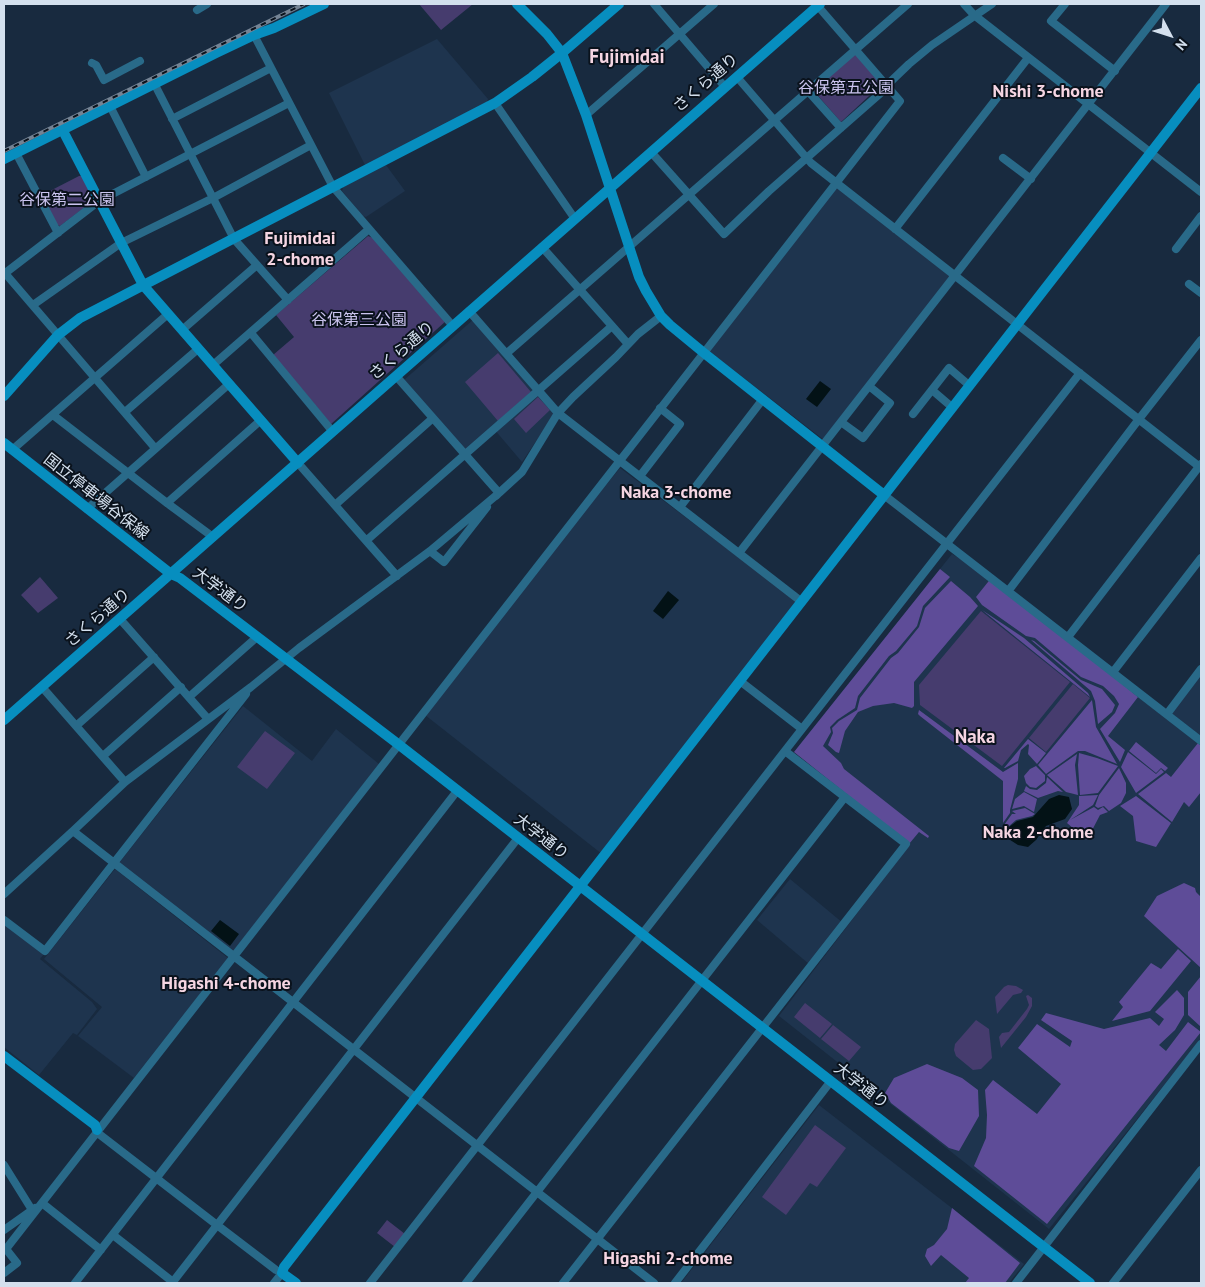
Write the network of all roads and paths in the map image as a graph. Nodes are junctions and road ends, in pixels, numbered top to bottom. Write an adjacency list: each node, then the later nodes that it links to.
1 (207, 4): 13 (street)
2 (324, 4): 16 (street)
3 (517, 4): 18 (street)
4 (618, 4): 18 (street)
5 (654, 4): 15 (street)
6 (714, 4): 15 (street)
7 (818, 4): 17 (street); 24 (street, さくら通り)
8 (908, 4): 17 (street)
9 (964, 4): 14 (street)
10 (992, 4): 14 (street)
11 (1064, 4): 23 (street)
12 (1166, 4): 23 (street)
13 (197, 10)
14 (974, 15): 19 (street); 26 (street)
15 (680, 33): 27 (street); 34 (street)
16 (254, 35): 22 (street); 25 (street)
17 (856, 49): 26 (street); 29 (street)
18 (562, 53): 31 (street); 34 (street)
19 (1028, 58): 32 (street); 59 (street)
20 (140, 61): 21 (street)
21 (92, 63)
22 (271, 68): 30 (street); 35 (street)
23 (1115, 71): 32 (street)
24 (737, 77): 27 (street, さくら通り); 36 (street)
25 (155, 85): 33 (street); 35 (street)
26 (886, 86): 37 (street); 49 (street)
27 (725, 87): 41 (street, さくら通り)
28 (1201, 88): 42 (street)
29 (808, 91): 36 (street); 37 (street)
30 (289, 103): 39 (street); 43 (street)
31 (495, 103): 50 (street); 57 (street)
32 (1088, 104): 42 (street); 48 (street)
33 (110, 106): 38 (street); 47 (street)
34 (586, 115): 51 (street)
35 (172, 119): 43 (street)
36 (774, 120): 44 (street); 53 (street)
37 (841, 128): 44 (street)
38 (62, 130): 40 (street); 55 (street)
39 (311, 146): 50 (street); 54 (street)
40 (16, 152): 46 (street); 60 (street)
41 (651, 152): 51 (street, さくら通り); 53 (street)
42 (1151, 153): 52 (street); 78 (street)
43 (191, 154): 47 (street); 54 (street)
44 (806, 158): 49 (street); 53 (street)
45 (1003, 158): 48 (street)
46 (4, 159)
47 (146, 177): 55 (street)
48 (1031, 179): 68 (street)
49 (835, 183): 59 (street); 87 (street)
50 (333, 187): 58 (street); 61 (street)
51 (610, 190): 57 (street, さくら通り); 64 (street)
52 (1201, 192)
53 (689, 195): 64 (street)
54 (213, 198): 61 (street); 62 (street)
55 (99, 201): 60 (street); 62 (street)
56 (1201, 216): 65 (street)
57 (575, 219): 63 (street, さくら通り)
58 (369, 229): 73 (street); 79 (street)
59 (895, 229): 68 (street)
60 (58, 232): 67 (street)
61 (234, 239): 66 (street); 70 (street)
62 (121, 243): 70 (street); 74 (street)
63 (542, 247): 71 (street); 75 (street, さくら通り)
64 (629, 247): 71 (street); 77 (street)
65 (1176, 249)
66 (257, 265): 73 (street); 81 (street)
67 (4, 273): 74 (street)
68 (956, 276): 78 (street); 94 (street)
69 (1189, 284): 72 (street)
70 (143, 285): 76 (street); 83 (street)
71 (580, 289): 80 (street); 88 (street)
72 (1201, 293)
73 (288, 300): 82 (street)
74 (33, 305): 83 (street)
75 (470, 311): 79 (street, さくら通り); 88 (street)
76 (168, 314): 81 (street); 92 (street)
77 (662, 316): 85 (street); 87 (street)
78 (1017, 324): 90 (street); 95 (street)
79 (453, 326): 91 (street, さくら通り)
80 (612, 326): 85 (street); 97 (street)
81 (182, 330): 86 (street)
82 (251, 332): 89 (street); 110 (street)
83 (58, 335): 92 (street); 96 (street)
84 (1201, 340): 107 (street)
85 (628, 344): 103 (street)
86 (198, 349): 89 (street); 102 (street)
87 (704, 353): 99 (street); 100 (street)
88 (507, 354): 97 (street)
89 (213, 365): 93 (street)
90 (1080, 373): 107 (street); 128 (street)
91 (396, 376): 106 (street); 110 (street, さくら通り)
92 (95, 378): 102 (street); 105 (street)
93 (229, 384): 108 (street); 113 (street)
94 (869, 386): 109 (street); 109 (street)
95 (970, 386): 98 (street); 101 (street)
96 (6, 389)
97 (539, 390): 103 (street); 114 (street)
98 (932, 390): 101 (street); 104 (street)
99 (763, 399): 111 (street); 124 (street)
100 (660, 408): 115 (street); 119 (street)
101 (953, 408): 121 (street)
102 (125, 412): 113 (street)
103 (558, 413): 115 (street); 120 (street)
104 (913, 414)
105 (53, 415): 112 (street); 118 (street)
106 (433, 418): 114 (street); 123 (street)
107 (1139, 419): 117 (street); 134 (street)
108 (261, 420): 116 (street); 122 (street)
109 (841, 422): 111 (street)
110 (333, 432): 116 (street, さくら通り)
111 (823, 446): 121 (street); 130 (street)
112 (8, 447): 125 (street, 国立停車場谷保線)
113 (155, 448): 118 (street)
114 (465, 454): 120 (street); 127 (street)
115 (620, 460): 119 (street); 154 (street)
116 (298, 462): 123 (street); 126 (street, さくら通り)
117 (1201, 466): 137 (street)
118 (127, 473): 122 (street); 125 (street)
119 (640, 476): 124 (street)
120 (499, 492): 129 (street); 129 (street)
121 (884, 495): 128 (street); 135 (street)
122 (167, 504): 126 (street)
123 (335, 505): 127 (street)
124 (680, 507): 130 (street)
125 (87, 509): 132 (street, 国立停車場谷保線)
126 (213, 537): 132 (street, さくら通り)
127 (367, 540): 133 (street)
128 (946, 544): 134 (street); 152 (street)
129 (430, 551): 133 (street)
130 (740, 553): 135 (street)
131 (1201, 558): 142 (street)
132 (170, 574): 136 (street, さくら通り); 138 (street, 大学通り)
133 (397, 576): 140 (street)
134 (1009, 590): 137 (street)
135 (802, 602): 143 (street)
136 (120, 619): 139 (street); 145 (street, さくら通り)
137 (1068, 637): 142 (street)
138 (255, 639): 140 (street, 大学通り); 147 (street)
139 (154, 657): 146 (street); 151 (street)
140 (284, 661): 144 (street); 154 (street, 大学通り)
141 (1201, 669): 148 (street)
142 (1113, 672): 148 (street)
143 (740, 681): 152 (street); 163 (street)
144 (251, 686): 149 (street); 162 (street)
145 (42, 687): 150 (street, さくら通り); 151 (street)
146 (181, 687): 147 (street); 156 (street)
147 (189, 697): 149 (street)
148 (1167, 714): 153 (street)
149 (208, 719): 157 (street)
150 (4, 720)
151 (76, 726): 156 (street)
152 (802, 729): 155 (street)
153 (1201, 741)
154 (396, 747): 158 (street, 大学通り); 167 (street)
155 (785, 751): 159 (street); 166 (street)
156 (103, 756): 157 (street)
157 (125, 782): 160 (street)
158 (455, 794): 161 (street, 大学通り); 169 (street)
159 (846, 797): 168 (street); 170 (street)
160 (73, 832): 162 (street); 164 (street)
161 (516, 840): 163 (street, 大学通り); 172 (street)
162 (114, 863): 165 (street); 167 (street)
163 (577, 889): 166 (street, 大学通り); 175 (street)
164 (4, 894)
165 (4, 920)
166 (640, 937): 168 (street, 大学通り); 177 (street)
167 (234, 956): 169 (street); 176 (street)
168 (699, 983): 170 (street, 大学通り); 181 (street)
169 (293, 1003): 172 (street); 180 (street)
170 (760, 1030): 174 (street, 大学通り); 187 (street)
171 (1201, 1044): 189 (street)
172 (353, 1049): 175 (street); 184 (street)
173 (4, 1056): 176 (street)
174 (829, 1084): 189 (street, 大学通り); 200 (street)
175 (415, 1098): 177 (street); 191 (street)
176 (97, 1130): 180 (street); 182 (street)
177 (477, 1146): 181 (street); 196 (street)
178 (4, 1165): 183 (street)
179 (1201, 1170): 204 (street)
180 (157, 1179): 184 (street); 186 (street)
181 (537, 1193): 187 (street); 197 (street)
182 (42, 1203): 183 (street); 188 (street); 190 (street)
183 (32, 1210): 185 (street)
184 (217, 1226): 191 (street); 193 (street)
185 (4, 1230)
186 (113, 1235): 188 (street); 193 (street)
187 (597, 1239): 198 (street); 199 (street)
188 (101, 1250): 192 (street)
189 (1042, 1250): 201 (street); 202 (street, 大学通り); 203 (street, 大学通り)
190 (4, 1273)
191 (282, 1273): 194 (street); 195 (street)
192 (75, 1283)
193 (173, 1283)
194 (274, 1283)
195 (296, 1283)
196 (370, 1283)
197 (466, 1283)
198 (563, 1283)
199 (654, 1283)
200 (675, 1283)
201 (1016, 1283)
202 (1079, 1283)
203 (1090, 1283)
204 (1113, 1283)

